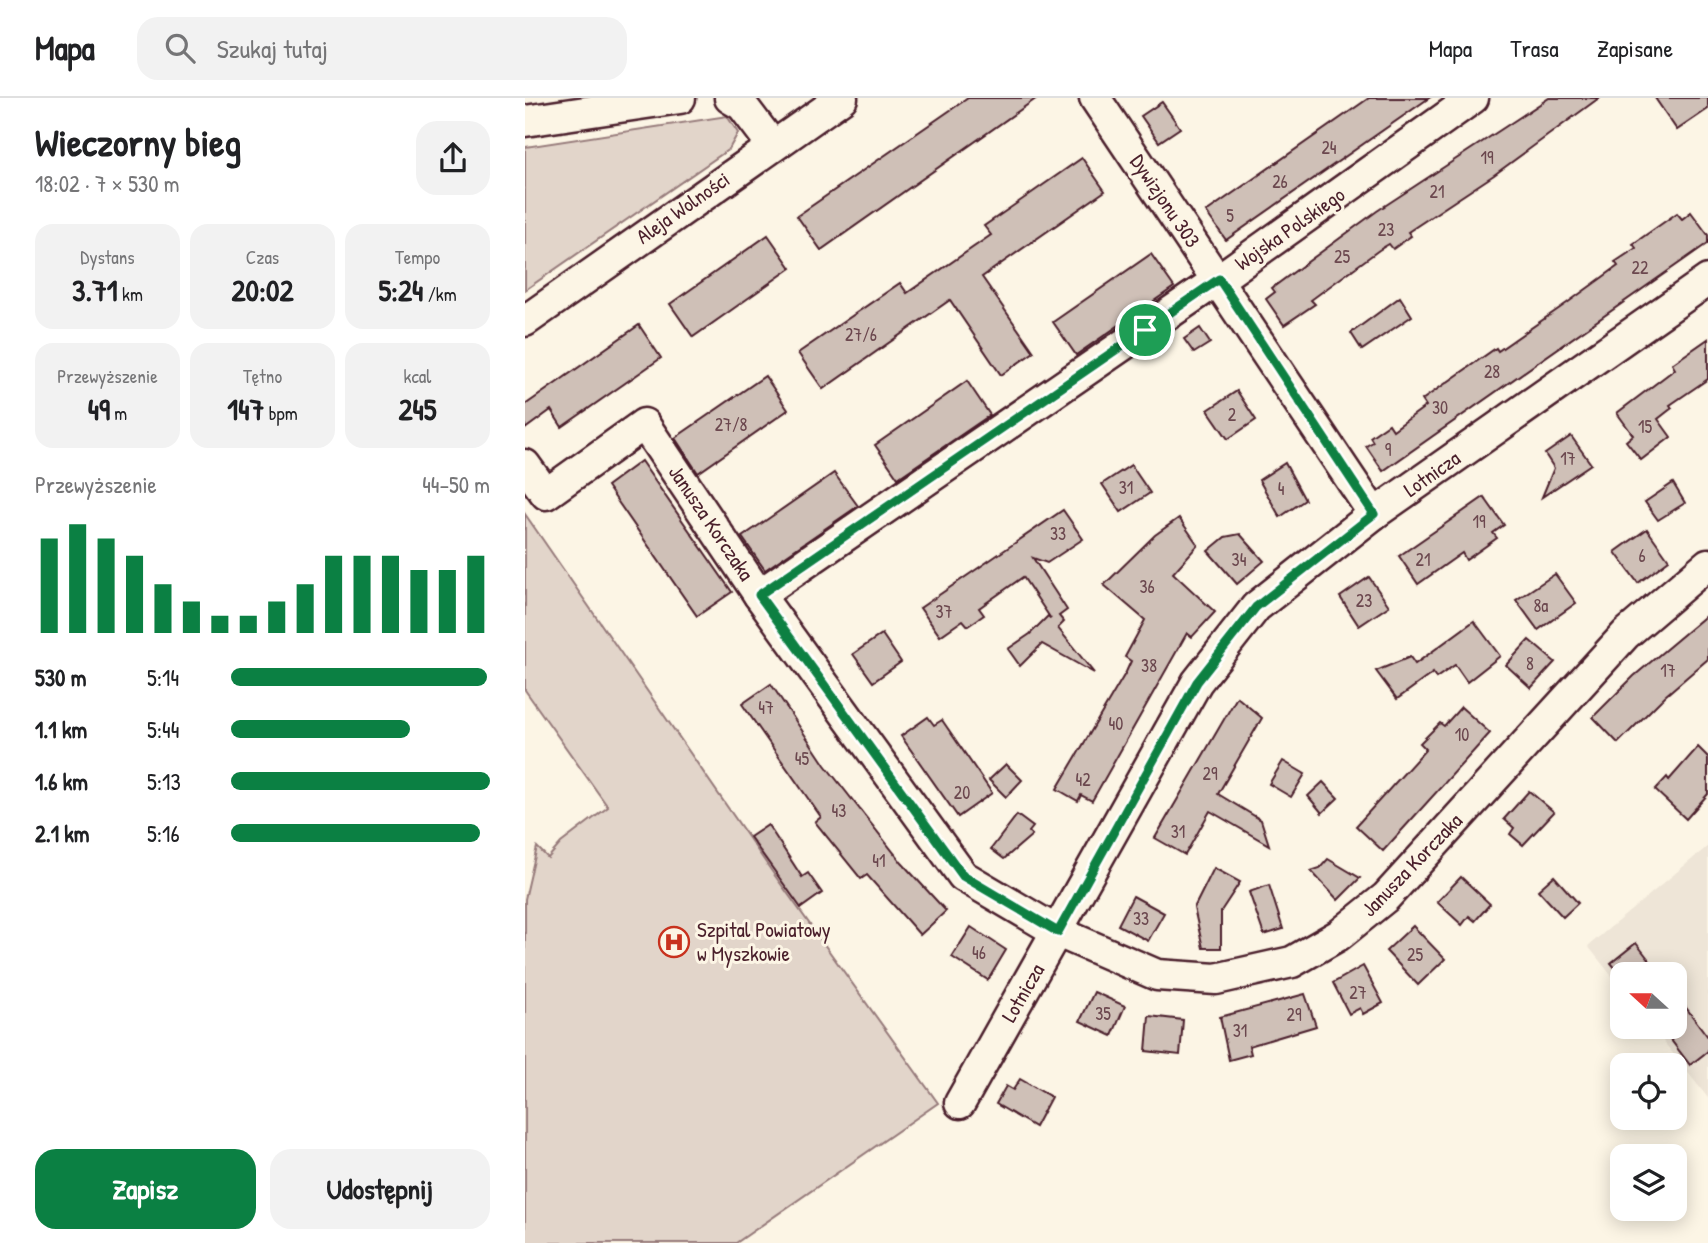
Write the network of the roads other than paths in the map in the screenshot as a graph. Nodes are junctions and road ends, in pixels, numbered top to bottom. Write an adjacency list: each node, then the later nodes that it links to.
1 (680, 98): 6 (street)
2 (730, 98): 7 (street)
3 (842, 98): 7 (street, Aleja Wolności)
4 (1095, 98): 8 (street, Dywizjonu 303)
5 (1473, 98): 8 (street, Wojska Polskiego)
6 (525, 121)
7 (773, 146): 10 (street, Aleja Wolności)
8 (1219, 279): 12 (street, Dywizjonu 303); 14 (street, Wojska Polskiego)
9 (1708, 280): 12 (street, Lotnicza)
10 (525, 321)
11 (525, 465): 14 (street, Janusza Korczaka)
12 (1374, 514): 15 (street, Lotnicza)
13 (1708, 564): 15 (street, Janusza Korczaka)
14 (759, 595): 15 (street, Janusza Korczaka)
15 (1058, 932): 16 (street, Lotnicza)
16 (960, 1103)

